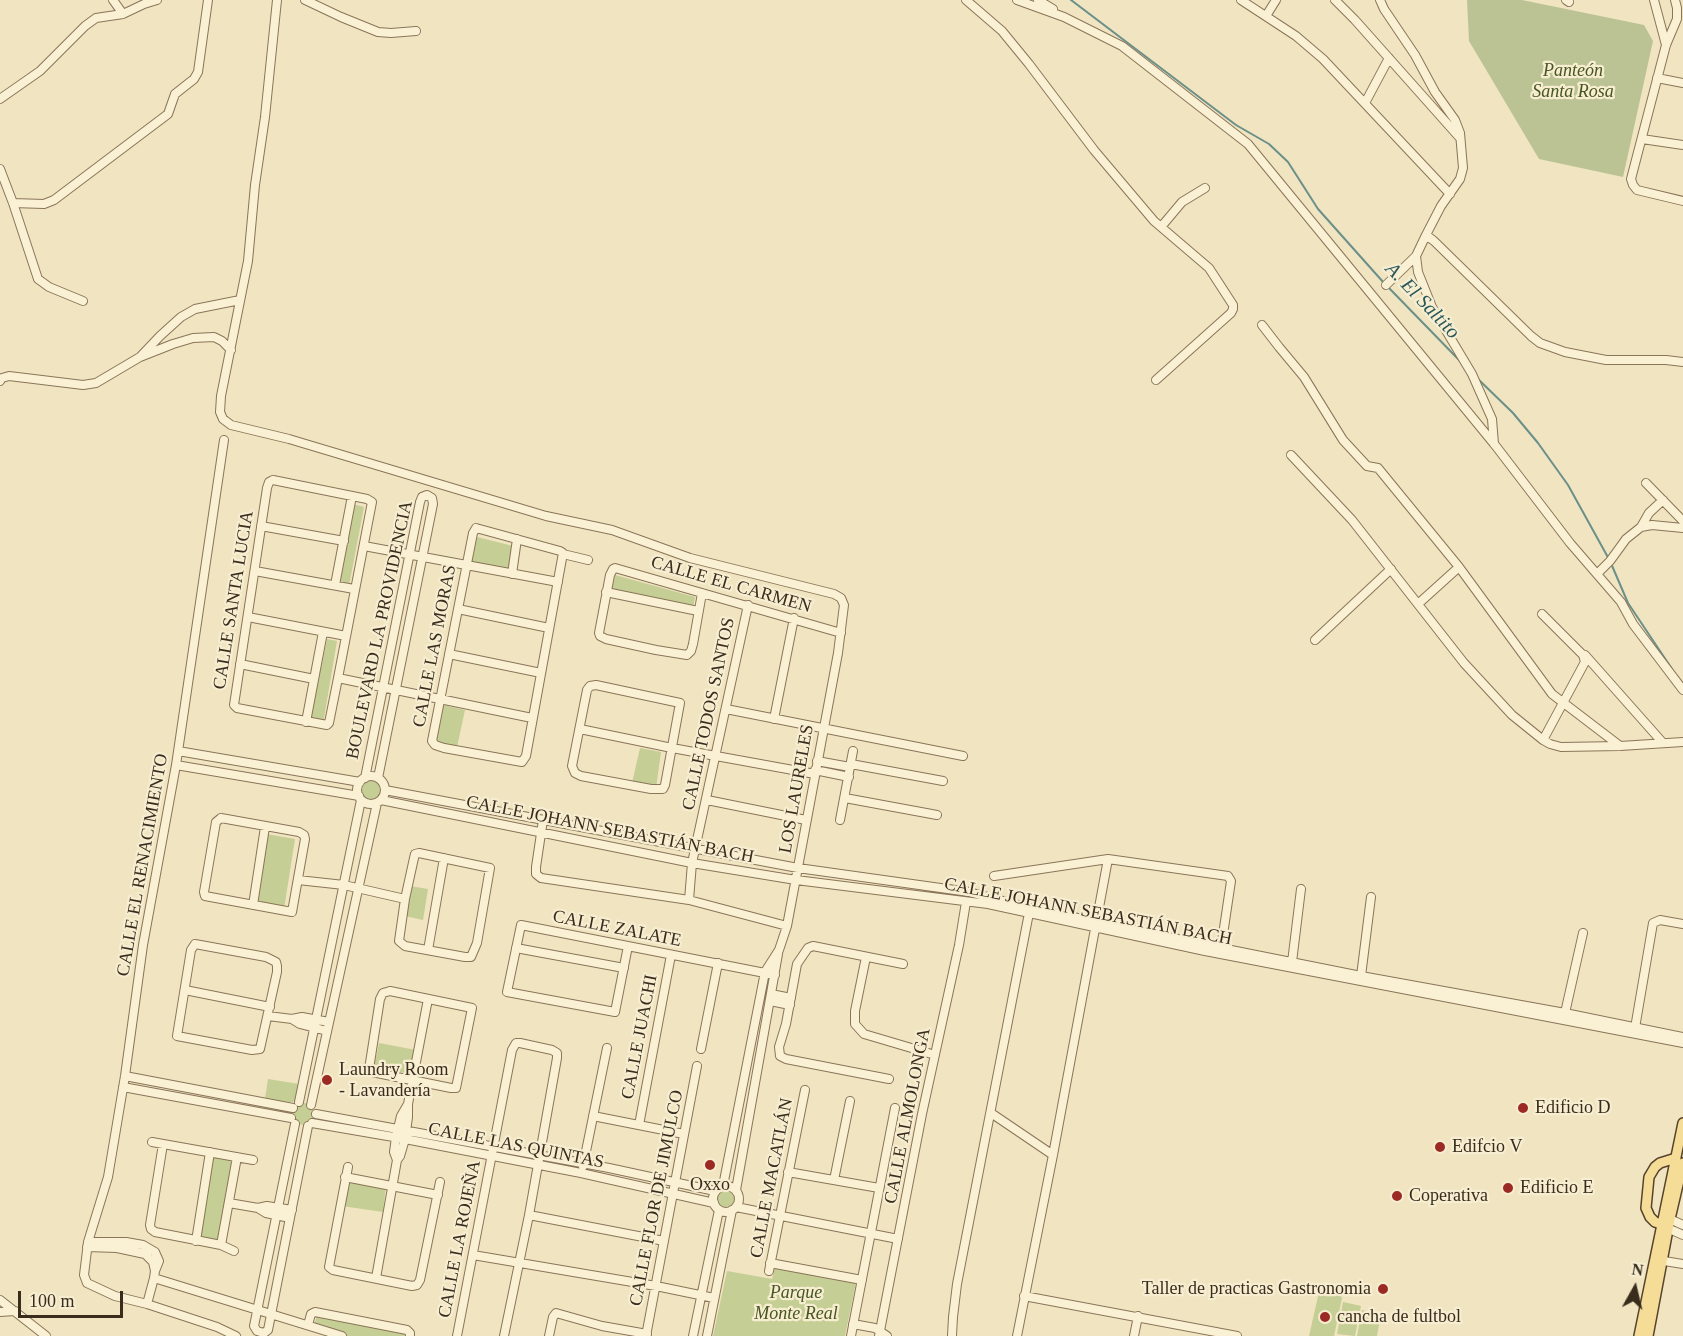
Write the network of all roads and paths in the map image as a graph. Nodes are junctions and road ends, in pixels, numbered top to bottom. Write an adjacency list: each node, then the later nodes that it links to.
1 (113, 0): 15 (street)
2 (157, 0): 15 (street)
3 (208, 0): 32 (street)
4 (277, 0): 37 (street)
5 (305, 0): 18 (street)
6 (966, 0): 33 (street)
7 (1017, 0): 17 (street)
8 (1038, 0): 17 (street)
9 (1241, 0): 16 (street)
10 (1276, 0): 16 (street)
11 (1335, 0): 20 (street)
12 (1380, 0): 25 (street)
13 (1654, 0): 19 (street)
14 (1675, 0): 19 (street)
15 (123, 14): 23 (street)
16 (1266, 16): 24 (street)
17 (1064, 17): 46 (street)
18 (416, 31)
19 (1666, 45): 21 (street)
20 (1389, 58): 24 (street); 25 (street)
21 (1658, 78): 22 (street); 26 (street)
22 (1683, 83)
23 (0, 99)
24 (1365, 103): 30 (street)
25 (1460, 138): 30 (street)
26 (1642, 139): 27 (street); 31 (street)
27 (1683, 145)
28 (0, 169): 32 (street)
29 (1205, 188): 33 (street)
30 (1449, 195): 34 (street)
31 (1683, 201)
32 (14, 204): 38 (street)
33 (1161, 227): 43 (street)
34 (1426, 235): 35 (street); 42 (street)
35 (1416, 256): 36 (street); 46 (street)
36 (1386, 285)
37 (240, 300): 40 (street); 41 (street)
38 (83, 301)
39 (1262, 325): 63 (street)
40 (231, 350): 41 (street); 82 (street, LOS LAURELES)
41 (140, 357): 44 (street)
42 (1683, 362)
43 (1156, 380)
44 (0, 381)
45 (224, 440): 107 (street, CALLE EL RENACIMIENTO)
46 (1495, 445): 67 (street)
47 (1291, 455): 64 (street)
48 (1646, 483): 50 (street)
49 (352, 496): 52 (street, CALLE SANTA LUCIA); 56 (street); 57 (street, CALLE SANTA LUCIA)
50 (1663, 500): 51 (street); 53 (street)
51 (1683, 521)
52 (261, 525): 56 (street); 65 (street, CALLE SANTA LUCIA)
53 (1641, 527): 54 (street); 67 (street)
54 (1683, 528)
55 (517, 539): 58 (street, CALLE LAS MORAS); 62 (street, CALLE LAS MORAS); 66 (street)
56 (344, 540): 69 (street)
57 (364, 546): 59 (street); 70 (street, CALLE SANTA LUCIA)
58 (563, 554): 61 (street); 68 (street, CALLE LAS MORAS)
59 (409, 555): 60 (street); 60 (street, BOULEVARD LA PROVIDENCIA); 91 (street, BOULEVARD LA PROVIDENCIA)
60 (423, 557): 62 (street); 93 (street, BOULEVARD LA PROVIDENCIA)
61 (588, 560)
62 (466, 564): 66 (street); 75 (street, CALLE LAS MORAS)
63 (1459, 567): 73 (street); 95 (street)
64 (1391, 569): 73 (street); 84 (street)
65 (255, 571): 69 (street); 78 (street, CALLE SANTA LUCIA)
66 (512, 574): 68 (street)
67 (1597, 574): 92 (street)
68 (558, 582): 80 (street, CALLE LAS MORAS)
69 (335, 585): 70 (street)
70 (354, 589): 83 (street, CALLE SANTA LUCIA)
71 (606, 592): 72 (street, CALLE EL CARMEN); 76 (street); 76 (street)
72 (702, 593): 74 (street, CALLE EL CARMEN); 76 (street)
73 (1418, 604): 102 (street)
74 (748, 605): 79 (street, CALLE EL CARMEN); 96 (street, CALLE TODOS SANTOS)
75 (458, 609): 80 (street); 86 (street, CALLE LAS MORAS)
76 (698, 610)
77 (1542, 614): 95 (street)
78 (248, 617): 81 (street); 87 (street, CALLE SANTA LUCIA)
79 (794, 618): 82 (street, CALLE EL CARMEN); 98 (street)
80 (549, 628): 88 (street, CALLE LAS MORAS)
81 (323, 632): 83 (street); 90 (street)
82 (841, 633): 101 (street, LOS LAURELES)
83 (346, 636): 89 (street, CALLE SANTA LUCIA)
84 (1315, 640)
85 (1576, 645): 104 (street)
86 (449, 654): 88 (street); 94 (street, CALLE LAS MORAS)
87 (240, 664): 90 (street); 99 (street, CALLE SANTA LUCIA)
88 (541, 673): 97 (street, CALLE LAS MORAS)
89 (338, 678): 91 (street); 99 (street, CALLE SANTA LUCIA)
90 (314, 679): 99 (street)
91 (383, 688): 93 (street); 117 (street, BOULEVARD LA PROVIDENCIA)
92 (1683, 690)
93 (395, 691): 94 (street); 116 (street, BOULEVARD LA PROVIDENCIA)
94 (440, 699): 97 (street); 97 (street, CALLE LAS MORAS)
95 (1564, 704): 102 (street); 105 (street)
96 (726, 709): 98 (street); 109 (street, CALLE TODOS SANTOS)
97 (532, 718)
98 (774, 719): 101 (street)
99 (306, 722)
100 (580, 729): 106 (street); 106 (street); 106 (street)
101 (823, 729): 110 (street); 111 (street, LOS LAURELES)
102 (1543, 740): 105 (street)
103 (1683, 742): 104 (street)
104 (1663, 743): 105 (street)
105 (1620, 746)
106 (672, 748): 109 (street)
107 (178, 751): 112 (street, CALLE EL RENACIMIENTO); 117 (street)
108 (854, 751): 113 (street)
109 (716, 756): 114 (street); 122 (street, CALLE TODOS SANTOS)
110 (963, 756)
111 (817, 760): 113 (street); 114 (street, LOS LAURELES)
112 (176, 765): 120 (street); 181 (street, CALLE EL RENACIMIENTO)
113 (851, 765): 115 (street); 118 (street)
114 (815, 772): 115 (street); 126 (street, LOS LAURELES)
115 (849, 777): 121 (street)
116 (378, 778): 117 (street); 119 (street)
117 (362, 780): 120 (street)
118 (943, 781)
119 (385, 790): 123 (street); 125 (street, CALLE JOHANN SEBASTIÁN BACH)
120 (360, 798): 123 (street); 138 (street)
121 (845, 798): 124 (street); 127 (street)
122 (707, 800): 126 (street); 130 (street, CALLE TODOS SANTOS)
123 (379, 801): 129 (street, CALLE JOHANN SEBASTIÁN BACH); 140 (street)
124 (937, 815)
125 (543, 820): 129 (street); 130 (street, CALLE JOHANN SEBASTIÁN BACH)
126 (806, 820): 134 (street, LOS LAURELES)
127 (840, 820)
128 (266, 827): 136 (street); 145 (street); 145 (street)
129 (542, 833): 133 (street, CALLE JOHANN SEBASTIÁN BACH); 143 (street)
130 (696, 850): 133 (street, CALLE TODOS SANTOS); 134 (street, CALLE JOHANN SEBASTIÁN BACH)
131 (444, 858): 142 (street); 154 (street); 154 (street)
132 (1108, 859): 135 (street); 148 (street); 153 (street)
133 (692, 863): 137 (street, CALLE JOHANN SEBASTIÁN BACH); 143 (street, CALLE TODOS SANTOS)
134 (798, 868): 137 (street, LOS LAURELES); 148 (street, CALLE JOHANN SEBASTIÁN BACH)
135 (994, 876)
136 (298, 880): 138 (street); 145 (street)
137 (796, 880): 144 (street, CALLE JOHANN SEBASTIÁN BACH); 149 (street, LOS LAURELES)
138 (343, 888): 140 (street); 172 (street)
139 (1301, 889): 158 (street)
140 (358, 891): 142 (street); 173 (street)
141 (1371, 897): 164 (street)
142 (405, 899): 154 (street)
143 (689, 900): 149 (street)
144 (966, 902): 146 (street, CALLE JOHANN SEBASTIÁN BACH); 179 (street, CALLE ALMOLONGA)
145 (253, 905)
146 (1029, 914): 148 (street, CALLE JOHANN SEBASTIÁN BACH); 190 (street)
147 (1683, 924): 174 (street)
148 (1096, 925): 153 (street, CALLE JOHANN SEBASTIÁN BACH); 176 (street, CALLE JOHANN SEBASTIÁN BACH); 203 (street)
149 (787, 926): 155 (street, LOS LAURELES)
150 (1583, 933): 170 (street)
151 (628, 946): 152 (street, CALLE ZALATE); 156 (street, CALLE ZALATE); 161 (street)
152 (516, 948): 161 (street); 161 (street, CALLE ZALATE)
153 (1221, 948): 158 (street, CALLE JOHANN SEBASTIÁN BACH)
154 (428, 950)
155 (779, 950): 162 (street); 163 (street)
156 (671, 955): 159 (street, CALLE ZALATE); 196 (street, CALLE JUACHI)
157 (866, 957): 160 (street); 168 (street); 179 (street)
158 (1292, 962): 164 (street, CALLE JOHANN SEBASTIÁN BACH)
159 (718, 963): 162 (street, CALLE ZALATE); 178 (street)
160 (903, 964)
161 (624, 968)
162 (765, 972): 163 (street, CALLE ZALATE); 219 (street)
163 (775, 975): 166 (street)
164 (1361, 976): 170 (street, CALLE JOHANN SEBASTIÁN BACH)
165 (185, 990): 169 (street); 169 (street); 171 (street)
166 (770, 998): 168 (street); 221 (street)
167 (428, 999): 183 (street); 183 (street); 183 (street)
168 (790, 1001): 182 (street)
169 (270, 1007): 171 (street)
170 (1565, 1013): 174 (street, CALLE JOHANN SEBASTIÁN BACH)
171 (268, 1016): 172 (street)
172 (315, 1024): 173 (street); 187 (street)
173 (328, 1026): 188 (street)
174 (1635, 1028): 175 (street, CALLE JOHANN SEBASTIÁN BACH)
175 (1683, 1037)
176 (1683, 1044)
177 (607, 1048): 192 (street)
178 (701, 1049)
179 (935, 1054): 236 (street, CALLE ALMOLONGA)
180 (697, 1066): 198 (street, CALLE FLOR DE JIMULCO)
181 (125, 1076): 184 (street, CALLE EL RENACIMIENTO); 187 (street)
182 (889, 1079)
183 (412, 1080): 197 (street)
184 (123, 1087): 193 (street); 239 (street, CALLE EL RENACIMIENTO)
185 (805, 1090): 212 (street, CALLE MACATLÁN)
186 (850, 1101): 215 (street)
187 (296, 1105): 188 (street); 193 (street)
188 (311, 1105): 191 (street)
189 (895, 1108): 220 (street)
190 (991, 1113): 203 (street); 276 (street)
191 (316, 1114): 195 (street); 197 (street, CALLE LAS QUINTAS)
192 (593, 1116): 196 (street); 209 (street)
193 (293, 1121): 195 (street); 228 (street)
194 (1683, 1123): 208 (main road)
195 (310, 1125): 197 (street, CALLE LAS QUINTAS); 229 (street)
196 (639, 1125): 198 (street)
197 (402, 1134): 201 (street, CALLE LAS QUINTAS); 204 (street, CALLE LAS QUINTAS); 218 (street)
198 (684, 1134): 217 (street, CALLE FLOR DE JIMULCO)
199 (152, 1142): 200 (street)
200 (163, 1144): 202 (street); 237 (street)
201 (493, 1146): 204 (street, CALLE LA ROJEÑA); 205 (street, CALLE LAS QUINTAS); 205 (street, CALLE LA ROJEÑA)
202 (210, 1152): 206 (street); 237 (street)
203 (1053, 1155): 251 (street)
204 (491, 1156): 210 (street, CALLE LAS QUINTAS); 242 (street, CALLE LA ROJEÑA)
205 (538, 1156): 209 (street, CALLE LAS QUINTAS); 210 (street)
206 (237, 1157): 207 (street); 225 (street)
207 (253, 1160)
208 (1679, 1161): 232 (main road); 232 (main road)
209 (584, 1164): 213 (street); 217 (street, CALLE LAS QUINTAS)
210 (537, 1165): 213 (street, CALLE LAS QUINTAS); 230 (street)
211 (348, 1167): 214 (street)
212 (788, 1172): 215 (street); 231 (street, CALLE MACATLÁN)
213 (581, 1173): 223 (street, CALLE LAS QUINTAS)
214 (345, 1177): 218 (street); 247 (street)
215 (834, 1179): 220 (street)
216 (440, 1182): 224 (street)
217 (674, 1182): 222 (street, CALLE LAS QUINTAS); 223 (street, CALLE FLOR DE JIMULCO)
218 (391, 1186): 224 (street); 247 (street)
219 (723, 1186): 221 (street); 222 (street)
220 (879, 1188): 234 (street)
221 (736, 1190): 227 (street)
222 (715, 1191): 226 (street)
223 (672, 1192): 226 (street, CALLE LAS QUINTAS); 238 (street, CALLE FLOR DE JIMULCO)
224 (438, 1196): 247 (street)
225 (229, 1203): 228 (street); 240 (street)
226 (716, 1206): 227 (street); 250 (street)
227 (734, 1208): 231 (street); 252 (street)
228 (278, 1212): 229 (street); 255 (street)
229 (291, 1214): 258 (street)
230 (528, 1215): 238 (street); 244 (street)
231 (779, 1215): 234 (street); 248 (street, CALLE MACATLÁN)
232 (1666, 1222): 233 (street); 235 (street); 243 (main road)
233 (1683, 1225)
234 (871, 1234): 236 (street); 248 (street)
235 (1683, 1235)
236 (898, 1239): 264 (street, CALLE ALMOLONGA)
237 (196, 1241): 240 (street)
238 (664, 1241): 249 (street, CALLE FLOR DE JIMULCO)
239 (88, 1245): 246 (street); 254 (street, CALLE EL RENACIMIENTO)
240 (221, 1245): 241 (street)
241 (234, 1251)
242 (474, 1255): 244 (street); 269 (street, CALLE LA ROJEÑA)
243 (1658, 1260): 245 (street); 280 (main road); 281 (main road)
244 (519, 1263): 249 (street); 270 (street)
245 (1683, 1264)
246 (154, 1275): 254 (street); 255 (street)
247 (376, 1278)
248 (862, 1280): 260 (street)
249 (656, 1286): 250 (street); 263 (street, CALLE FLOR DE JIMULCO)
250 (702, 1295): 252 (street); 273 (street)
251 (1024, 1296): 259 (street); 277 (street)
252 (714, 1298): 274 (street)
253 (0, 1300): 256 (street)
254 (147, 1304): 266 (street)
255 (258, 1309): 258 (street); 258 (street)
256 (15, 1311): 257 (street); 265 (street)
257 (0, 1312)
258 (272, 1314): 261 (street)
259 (1138, 1316): 278 (street); 279 (street)
260 (853, 1324): 264 (street); 275 (street)
261 (308, 1325): 267 (street); 268 (street)
262 (602, 1326): 263 (street); 271 (street); 272 (street)
263 (646, 1335)
264 (882, 1335)
265 (46, 1336)
266 (236, 1336)
267 (342, 1336)
268 (410, 1336)
269 (457, 1336)
270 (504, 1336)
271 (549, 1336)
272 (600, 1336)
273 (693, 1336)
274 (707, 1336)
275 (850, 1336)
276 (952, 1336)
277 (1017, 1336)
278 (1134, 1336)
279 (1237, 1336)
280 (1639, 1336)
281 (1648, 1336)

